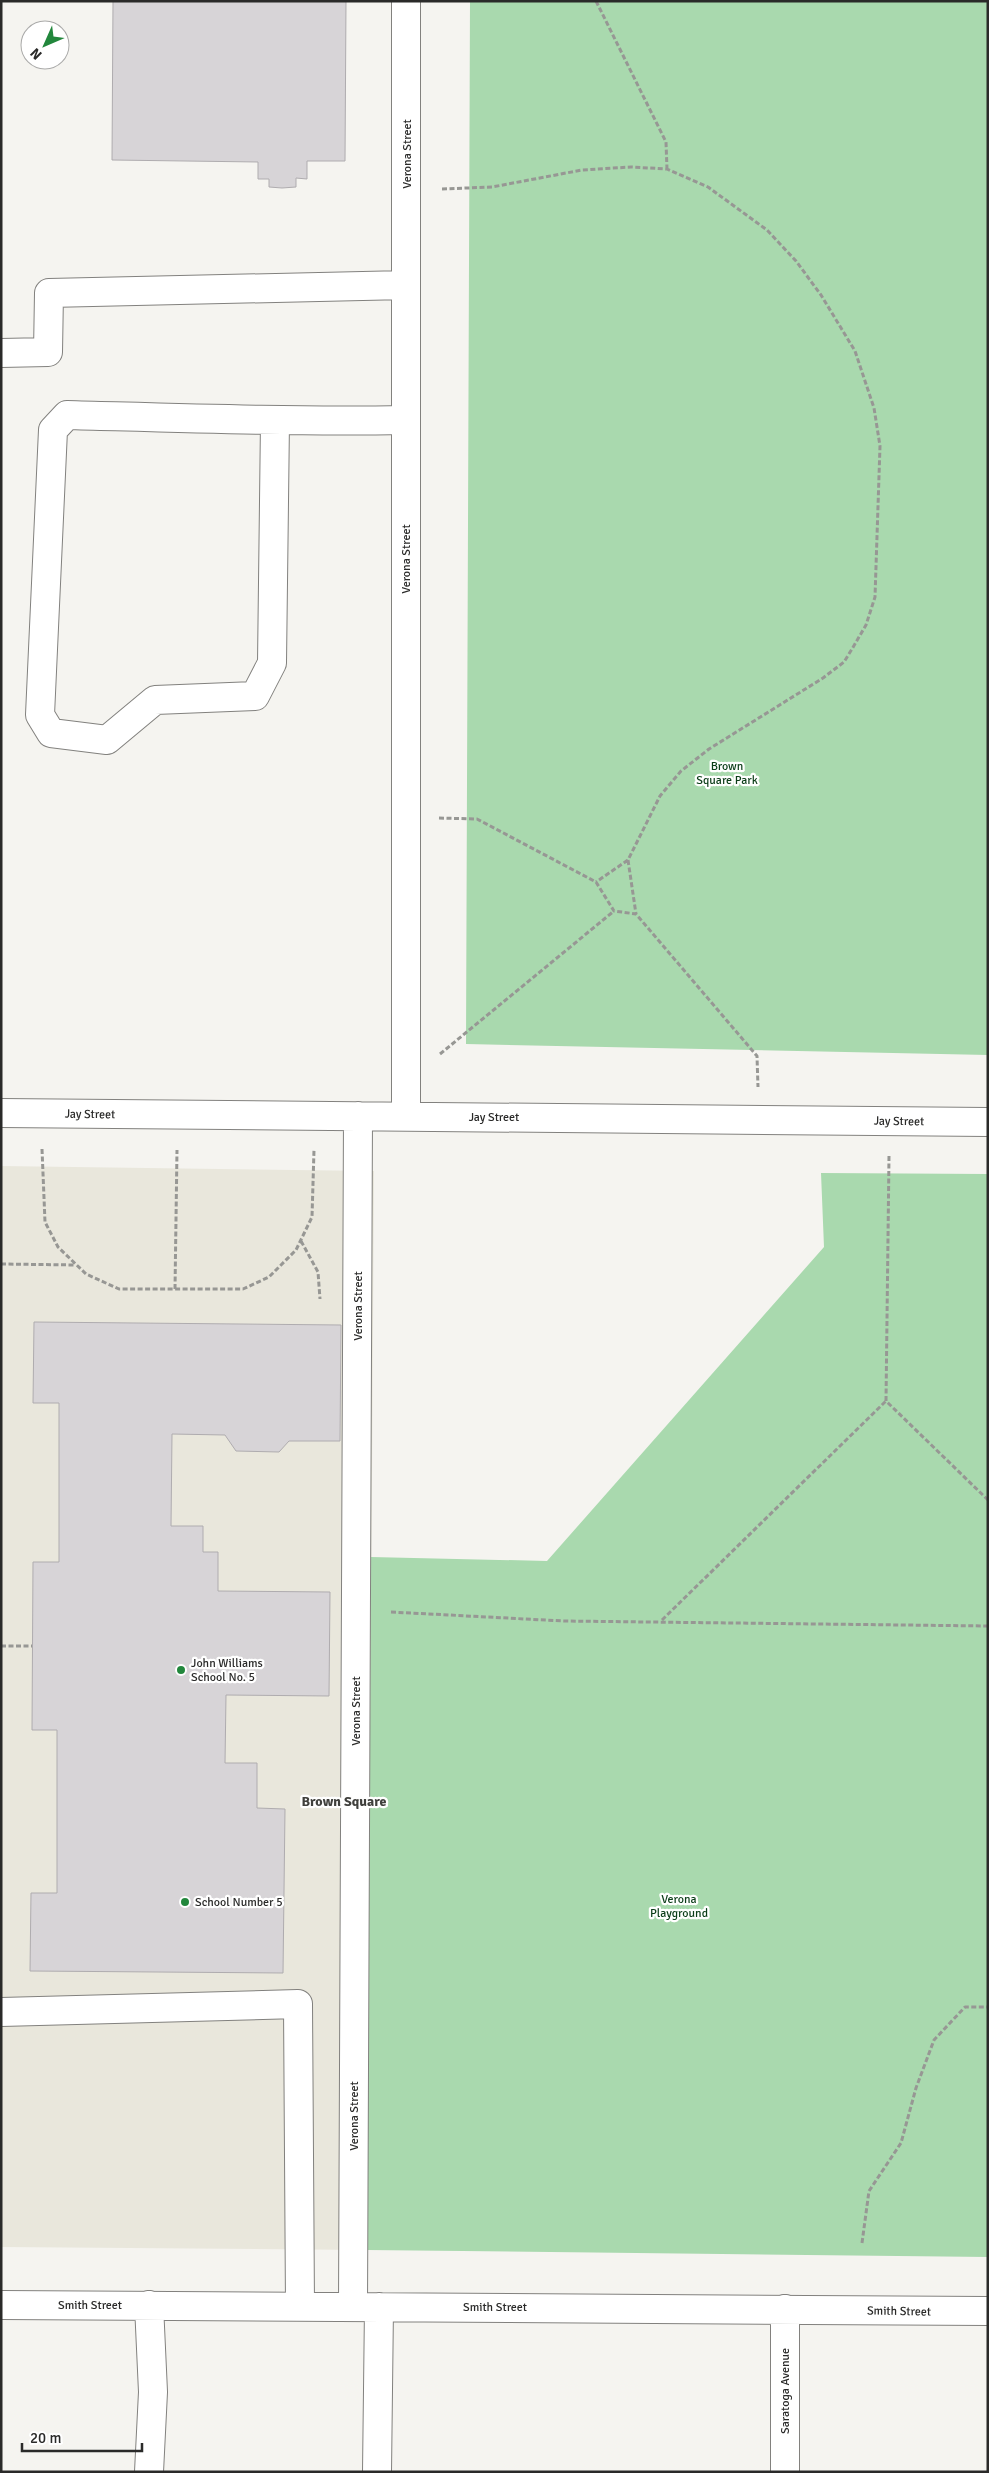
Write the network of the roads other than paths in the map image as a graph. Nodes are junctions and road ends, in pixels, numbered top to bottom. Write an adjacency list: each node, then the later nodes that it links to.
1 (406, 1): 2 (street, Verona Street)
2 (406, 285): 3 (street); 5 (street, Verona Street)
3 (1, 353)
4 (275, 420): 4 (street); 5 (street)
5 (406, 420): 8 (street, Verona Street)
6 (1, 1113): 7 (street, Jay Street)
7 (358, 1116): 8 (street, Jay Street); 14 (street, Verona Street)
8 (406, 1116): 9 (street, Jay Street)
9 (988, 1122)
10 (1, 2012): 13 (street)
11 (1, 2305): 12 (street, Smith Street)
12 (149, 2305): 13 (street, Smith Street); 17 (street)
13 (300, 2306): 14 (street, Smith Street)
14 (366, 2306): 15 (street, Smith Street); 18 (street, Verona Street)
15 (785, 2310): 16 (street, Smith Street); 19 (street, Saratoga Avenue)
16 (988, 2311)
17 (149, 2472)
18 (377, 2472)
19 (785, 2472)

